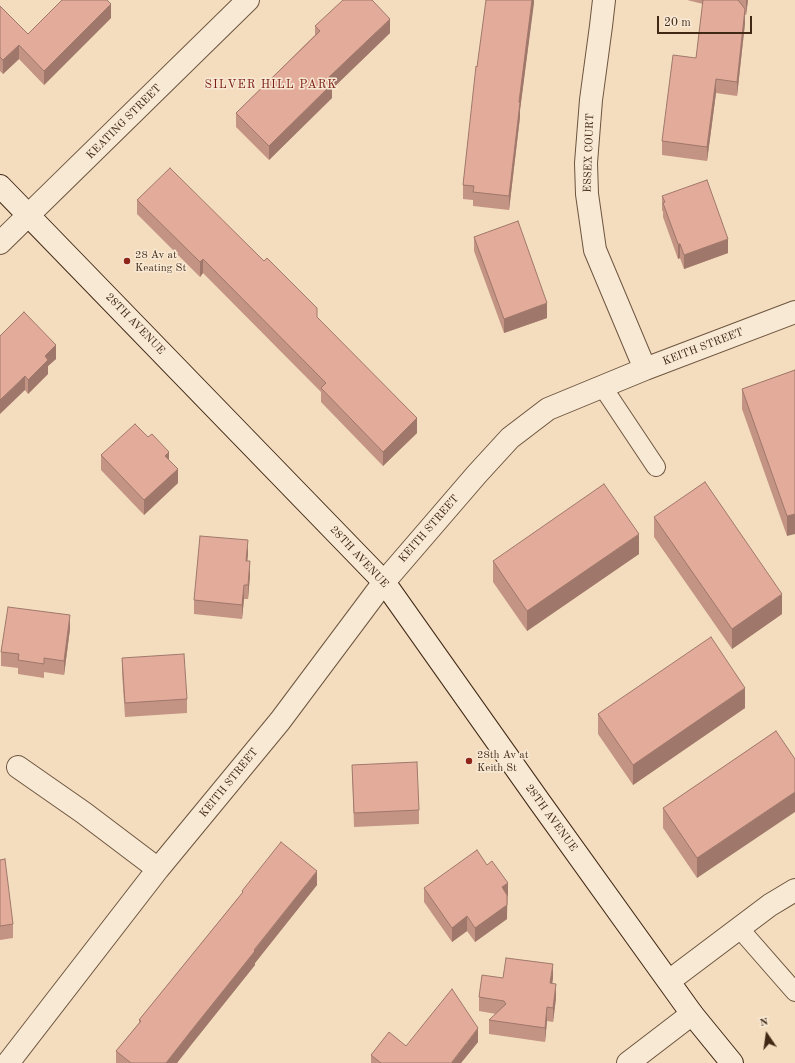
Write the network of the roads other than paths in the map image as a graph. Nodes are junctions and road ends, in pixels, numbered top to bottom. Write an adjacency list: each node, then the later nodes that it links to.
1 (248, 0): 4 (street, KEATING STREET)
2 (604, 0): 7 (street, ESSEX COURT)
3 (0, 186): 4 (street, 28TH AVENUE)
4 (29, 215): 5 (street, KEATING STREET); 10 (street, 28TH AVENUE)
5 (0, 244)
6 (795, 312): 7 (street, KEITH STREET)
7 (645, 369): 8 (street, KEITH STREET)
8 (602, 386): 9 (lane); 10 (street, KEITH STREET)
9 (656, 467)
10 (384, 582): 12 (street, KEITH STREET); 15 (street, 28TH AVENUE)
11 (18, 767): 12 (street)
12 (158, 869): 18 (street, KEITH STREET)
13 (795, 890): 14 (street)
14 (739, 928): 15 (street); 16 (lane)
15 (668, 981): 17 (street, 28TH AVENUE)
16 (795, 992)
17 (692, 1014): 19 (street); 20 (street, 28TH AVENUE)
18 (8, 1063)
19 (628, 1063)
20 (732, 1063)

